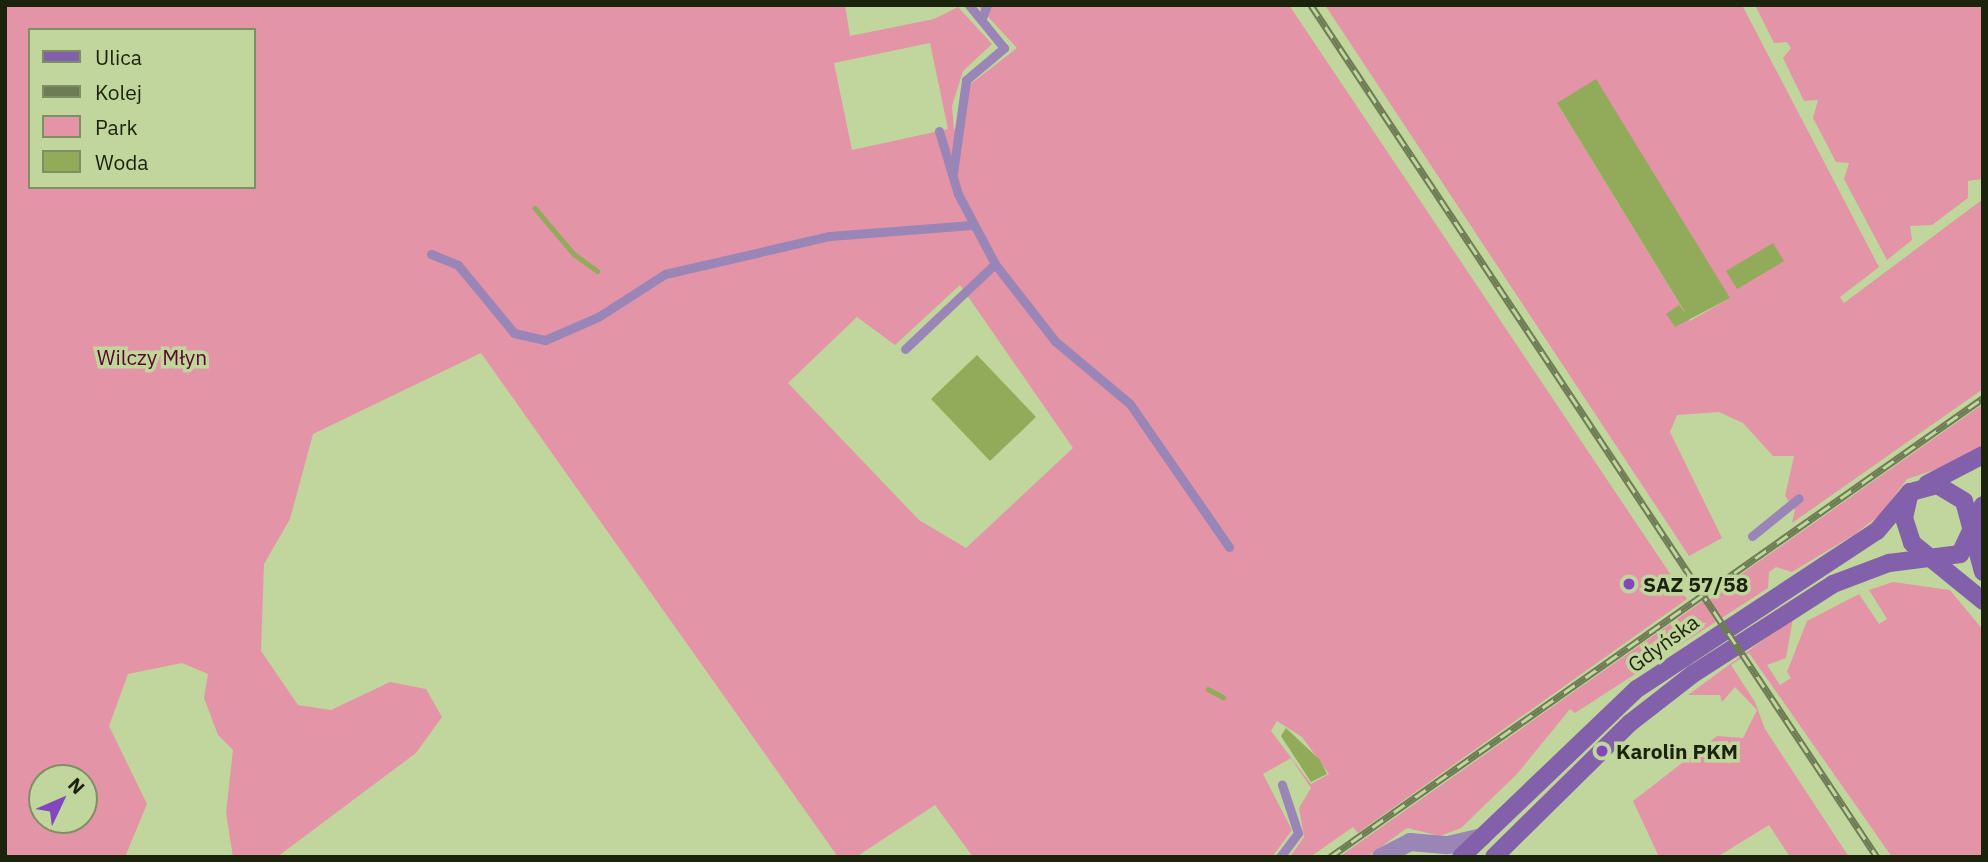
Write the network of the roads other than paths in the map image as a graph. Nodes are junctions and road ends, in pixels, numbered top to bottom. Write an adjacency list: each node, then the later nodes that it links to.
1 (969, 5): 3 (lane)
2 (987, 5): 3 (lane)
3 (982, 18): 5 (lane)
4 (939, 131): 5 (lane)
5 (953, 173): 6 (lane)
6 (972, 225): 7 (lane); 8 (lane)
7 (431, 254)
8 (995, 264): 9 (lane); 16 (lane)
9 (905, 349)
10 (1983, 455): 11 (main road, Gdyńska)
11 (1915, 489): 14 (main road); 17 (main road); 21 (main road, Gdyńska)
12 (1799, 498): 15 (lane)
13 (1983, 505): 14 (main road)
14 (1975, 528): 17 (main road); 18 (main road)
15 (1752, 536)
16 (1229, 547)
17 (1934, 559): 19 (main road); 27 (main road, Gdyńska)
18 (1983, 572)
19 (1983, 601)
20 (1282, 785): 23 (lane)
21 (1482, 837): 22 (street); 26 (main road, Gdyńska)
22 (1418, 842): 24 (street); 25 (street)
23 (1280, 857)
24 (1381, 857)
25 (1430, 857)
26 (1461, 857)
27 (1494, 857)

